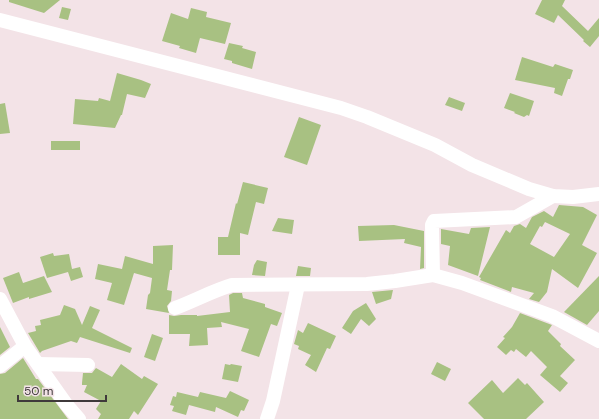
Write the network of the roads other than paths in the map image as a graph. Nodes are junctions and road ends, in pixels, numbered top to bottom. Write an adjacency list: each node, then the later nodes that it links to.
1 (0, 20): 3 (street)
2 (599, 194): 3 (street)
3 (553, 196): 4 (street)
4 (433, 275): 5 (street); 8 (street)
5 (298, 285): 7 (street); 14 (street)
6 (0, 299): 9 (street)
7 (175, 308)
8 (599, 341)
9 (25, 346): 10 (street); 12 (street)
10 (38, 364): 11 (street); 13 (street)
11 (88, 365)
12 (0, 366)
13 (78, 419)
14 (267, 419)

